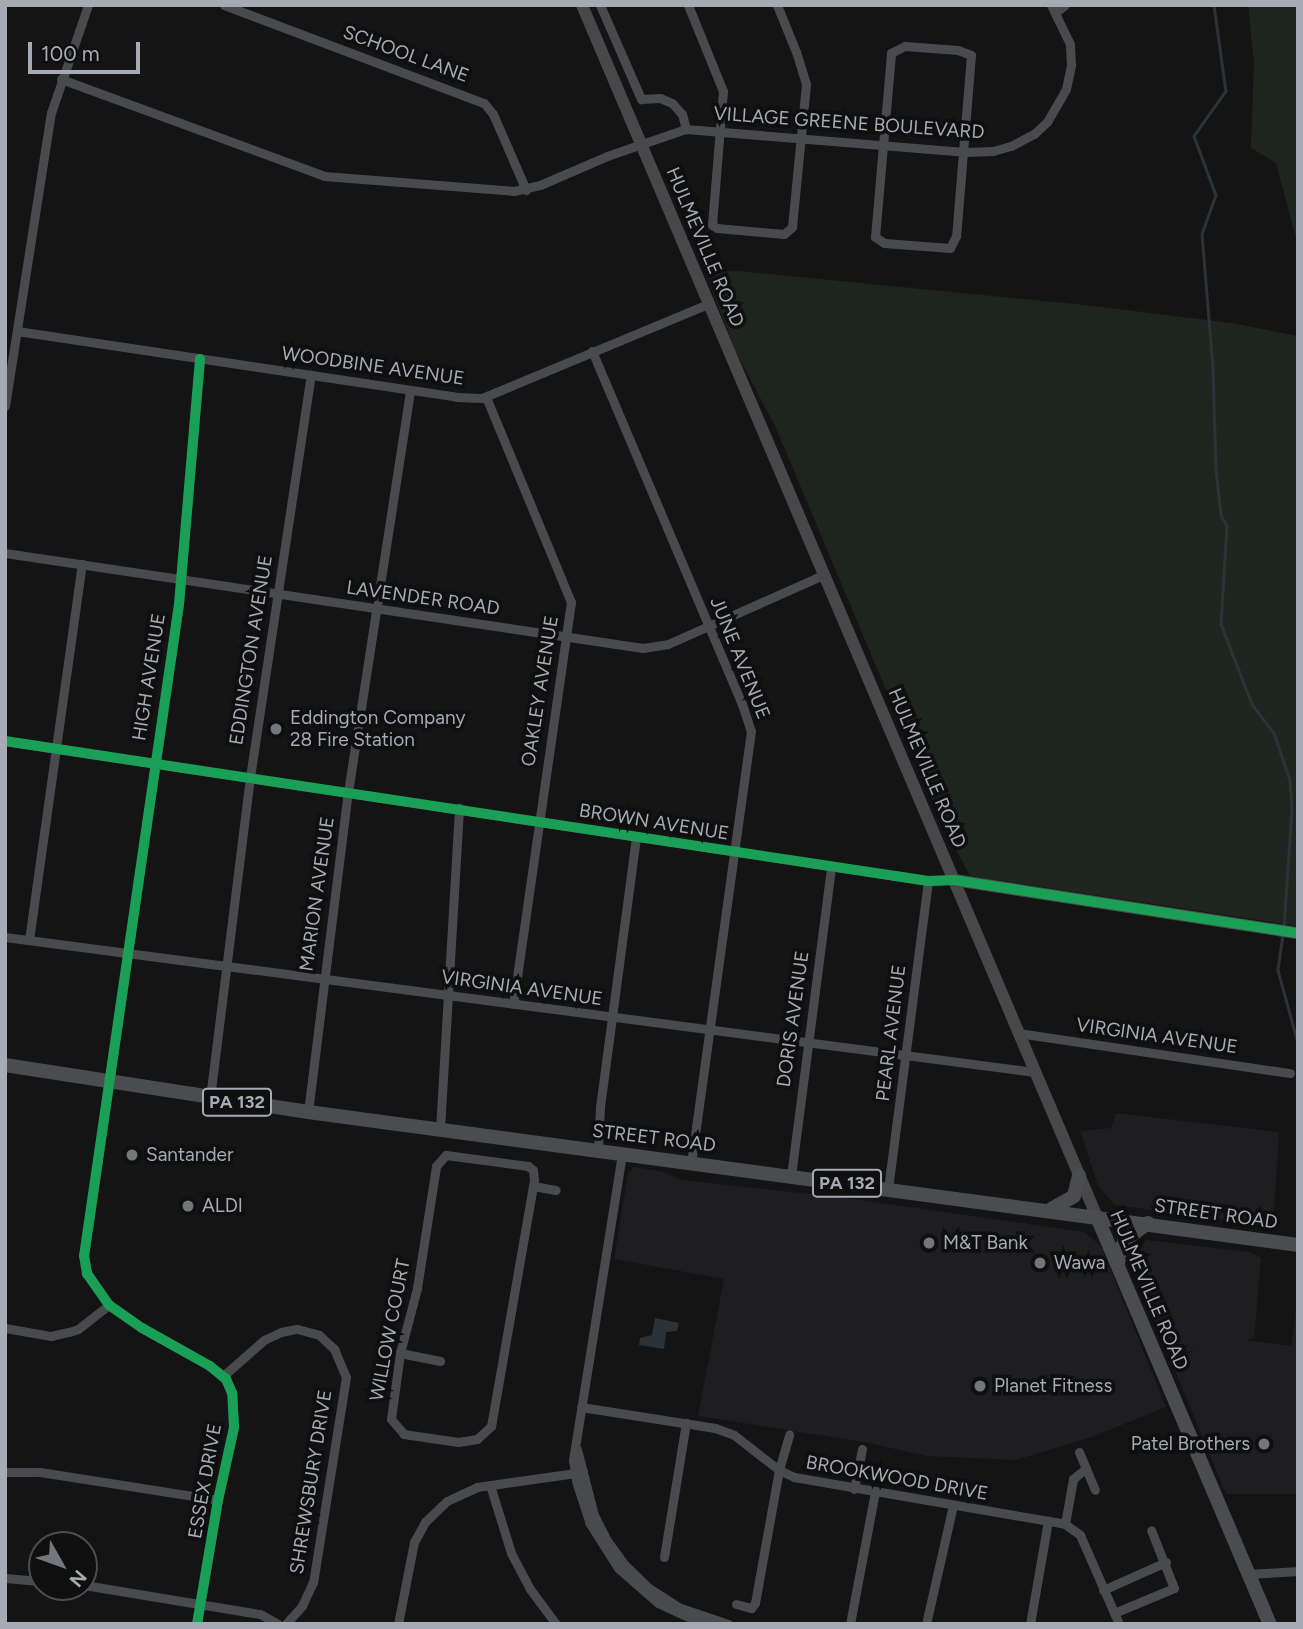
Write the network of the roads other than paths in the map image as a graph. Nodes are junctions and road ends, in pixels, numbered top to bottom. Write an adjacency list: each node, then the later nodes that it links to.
1 (88, 5): 9 (street)
2 (224, 5): 16 (street, SCHOOL LANE)
3 (582, 5): 13 (main road, HULMEVILLE ROAD)
4 (600, 5): 10 (street)
5 (688, 5): 11 (street)
6 (776, 5): 12 (street)
7 (1065, 5): 8 (street)
8 (1054, 8): 15 (street, VILLAGE GREENE BOULEVARD)
9 (61, 79): 16 (street); 18 (street)
10 (686, 129): 11 (street, VILLAGE GREENE BOULEVARD); 13 (street, VILLAGE GREENE BOULEVARD)
11 (720, 130): 12 (street, VILLAGE GREENE BOULEVARD); 12 (street)
12 (801, 137): 14 (street, VILLAGE GREENE BOULEVARD)
13 (641, 143): 16 (street, VILLAGE GREENE BOULEVARD); 17 (main road, HULMEVILLE ROAD)
14 (883, 144): 15 (street, VILLAGE GREENE BOULEVARD); 15 (street); 15 (street)
15 (964, 152)
16 (526, 190)
17 (708, 304): 19 (street, WOODBINE AVENUE); 27 (main road, HULMEVILLE ROAD)
18 (17, 331): 20 (street, WOODBINE AVENUE); 24 (street)
19 (592, 351): 23 (street, WOODBINE AVENUE); 31 (street, JUNE AVENUE)
20 (200, 359): 21 (street, WOODBINE AVENUE); 28 (street, HIGH AVENUE)
21 (311, 375): 22 (street, WOODBINE AVENUE); 29 (street, EDDINGTON AVENUE)
22 (410, 390): 23 (street, WOODBINE AVENUE); 30 (street, MARION AVENUE)
23 (486, 397): 32 (street, OAKLEY AVENUE)
24 (6, 401)
25 (5, 553): 26 (street, LAVENDER ROAD)
26 (82, 565): 28 (street, LAVENDER ROAD); 34 (street)
27 (823, 575): 31 (street, LAVENDER ROAD); 43 (main road, HULMEVILLE ROAD)
28 (180, 579): 29 (street, LAVENDER ROAD); 35 (street, HIGH AVENUE)
29 (278, 594): 30 (street, LAVENDER ROAD); 36 (street, EDDINGTON AVENUE)
30 (376, 608): 32 (street, LAVENDER ROAD); 37 (street, MARION AVENUE)
31 (709, 626): 32 (street, LAVENDER ROAD); 41 (street, JUNE AVENUE)
32 (566, 637): 39 (street, OAKLEY AVENUE)
33 (5, 741): 34 (street, BROWN AVENUE)
34 (55, 748): 35 (street, BROWN AVENUE); 47 (street)
35 (154, 761): 36 (street, BROWN AVENUE); 48 (street, HIGH AVENUE)
36 (250, 777): 37 (street, BROWN AVENUE); 49 (street, EDDINGTON AVENUE)
37 (348, 792): 38 (street, BROWN AVENUE); 50 (street, MARION AVENUE)
38 (459, 808): 39 (street, BROWN AVENUE); 51 (street)
39 (538, 821): 40 (street, BROWN AVENUE); 52 (street, OAKLEY AVENUE)
40 (636, 836): 41 (street, BROWN AVENUE); 53 (street)
41 (732, 851): 42 (street, BROWN AVENUE); 54 (street, JUNE AVENUE)
42 (831, 866): 44 (street, BROWN AVENUE); 56 (street, DORIS AVENUE)
43 (954, 880): 44 (street, BROWN AVENUE); 45 (main road, BROWN AVENUE); 55 (main road, HULMEVILLE ROAD)
44 (928, 881): 57 (street, PEARL AVENUE)
45 (1288, 932)
46 (5, 937): 47 (street, VIRGINIA AVENUE)
47 (29, 940): 48 (street, VIRGINIA AVENUE)
48 (127, 953): 49 (street, VIRGINIA AVENUE); 61 (street, HIGH AVENUE)
49 (228, 966): 50 (street, VIRGINIA AVENUE); 62 (street, EDDINGTON AVENUE)
50 (323, 979): 51 (street, VIRGINIA AVENUE); 63 (street, MARION AVENUE)
51 (449, 995): 52 (street, VIRGINIA AVENUE); 64 (street)
52 (513, 1004): 53 (street, VIRGINIA AVENUE)
53 (612, 1017): 54 (street, VIRGINIA AVENUE); 65 (street)
54 (710, 1030): 56 (street, VIRGINIA AVENUE); 67 (street, JUNE AVENUE)
55 (1018, 1033): 59 (main road, HULMEVILLE ROAD); 60 (street, VIRGINIA AVENUE)
56 (807, 1043): 57 (street, VIRGINIA AVENUE); 68 (street, DORIS AVENUE)
57 (905, 1055): 59 (street, VIRGINIA AVENUE); 71 (street, PEARL AVENUE)
58 (5, 1065): 61 (main road, STREET ROAD / PA 132)
59 (1034, 1072): 69 (main road, HULMEVILLE ROAD)
60 (1290, 1073)
61 (110, 1082): 62 (main road, STREET ROAD / PA 132); 78 (street)
62 (210, 1098): 63 (main road, STREET ROAD / PA 132)
63 (307, 1112): 64 (main road, STREET ROAD / PA 132)
64 (440, 1129): 65 (main road, STREET ROAD / PA 132)
65 (598, 1150): 66 (main road, STREET ROAD / PA 132)
66 (622, 1154): 67 (main road, STREET ROAD / PA 132); 83 (street)
67 (691, 1162): 68 (main road, STREET ROAD / PA 132)
68 (791, 1176): 71 (main road, STREET ROAD / PA 132)
69 (1079, 1177): 73 (main road); 74 (main road, HULMEVILLE ROAD)
70 (533, 1186): 72 (street); 80 (street, WILLOW COURT); 80 (street, WILLOW COURT)
71 (888, 1189): 73 (main road, STREET ROAD / PA 132)
72 (556, 1190)
73 (1047, 1210): 74 (main road, STREET ROAD / PA 132)
74 (1097, 1217): 75 (main road, STREET ROAD / PA 132); 77 (main road, HULMEVILLE ROAD)
75 (1148, 1223): 76 (main road, STREET ROAD / PA 132); 77 (main road)
76 (1298, 1245)
77 (1119, 1267): 104 (main road, HULMEVILLE ROAD)
78 (109, 1305): 79 (street); 82 (street)
79 (5, 1328)
80 (400, 1353): 81 (street)
81 (440, 1361)
82 (223, 1376): 96 (street, ESSEX DRIVE); 114 (street, SHREWSBURY DRIVE)
83 (581, 1407): 84 (street, BROOKWOOD DRIVE); 91 (street)
84 (686, 1423): 89 (street, BROOKWOOD DRIVE); 101 (street)
85 (789, 1434): 89 (street)
86 (862, 1449): 93 (street)
87 (1079, 1452): 88 (street)
88 (1086, 1468): 94 (street); 99 (street)
89 (779, 1470): 93 (street, BROOKWOOD DRIVE); 110 (street)
90 (5, 1472): 96 (street)
91 (579, 1473): 92 (street); 117 (street); 118 (street)
92 (491, 1485): 115 (street); 116 (street)
93 (855, 1489): 95 (street, BROOKWOOD DRIVE)
94 (1094, 1490)
95 (876, 1492): 97 (street, BROOKWOOD DRIVE); 119 (street)
96 (218, 1500): 109 (street, ESSEX DRIVE)
97 (953, 1505): 98 (street, BROOKWOOD DRIVE); 120 (street)
98 (1048, 1521): 99 (street, BROOKWOOD DRIVE); 121 (street)
99 (1065, 1524): 108 (street)
100 (1152, 1530): 102 (street)
101 (664, 1557)
102 (1166, 1562): 108 (street); 111 (street)
103 (1298, 1571): 104 (street)
104 (1249, 1574): 123 (main road, HULMEVILLE ROAD)
105 (5, 1578): 106 (street)
106 (28, 1579)
107 (98, 1588): 109 (street)
108 (1103, 1590): 111 (street)
109 (203, 1604): 112 (street, ESSEX DRIVE); 113 (street)
110 (736, 1604)
111 (1114, 1613): 122 (street)
112 (197, 1624)
113 (278, 1624)
114 (286, 1624)
115 (398, 1624)
116 (556, 1624)
117 (703, 1624)
118 (729, 1624)
119 (850, 1624)
120 (926, 1624)
121 (1030, 1624)
122 (1119, 1624)
123 (1270, 1624)

